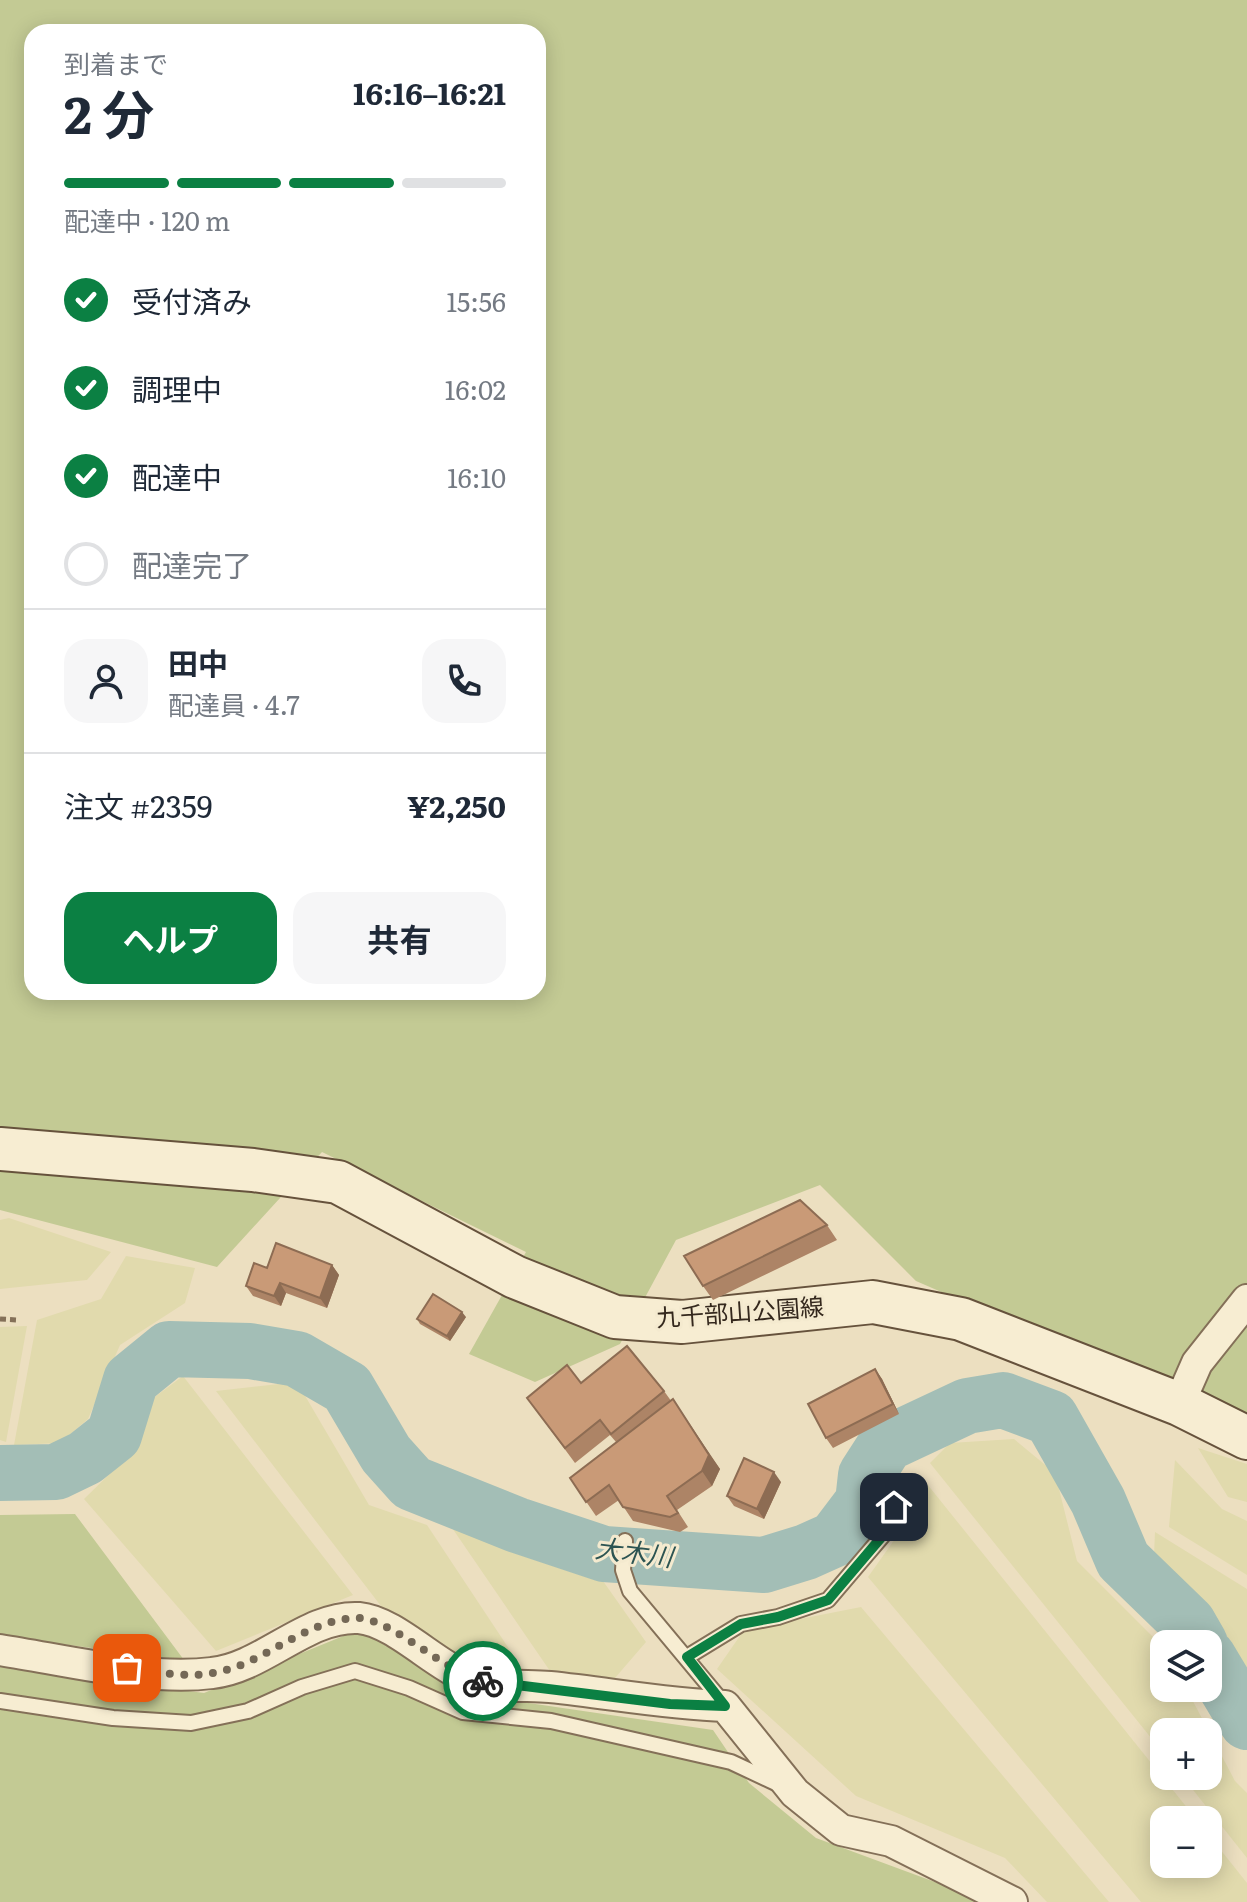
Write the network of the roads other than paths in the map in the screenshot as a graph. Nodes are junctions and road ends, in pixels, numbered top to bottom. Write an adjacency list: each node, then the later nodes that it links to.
1 (0, 1149): 3 (main road, 九千部山公園線)
2 (1247, 1300): 3 (street)
3 (1179, 1404): 4 (main road, 九千部山公園線)
4 (1247, 1438)
5 (898, 1489): 8 (lane)
6 (625, 1541): 8 (lane)
7 (0, 1650): 10 (street)
8 (687, 1657): 10 (lane)
9 (0, 1701): 11 (lane)
10 (725, 1706): 11 (street)
11 (795, 1793): 12 (street)
12 (1012, 1902)

